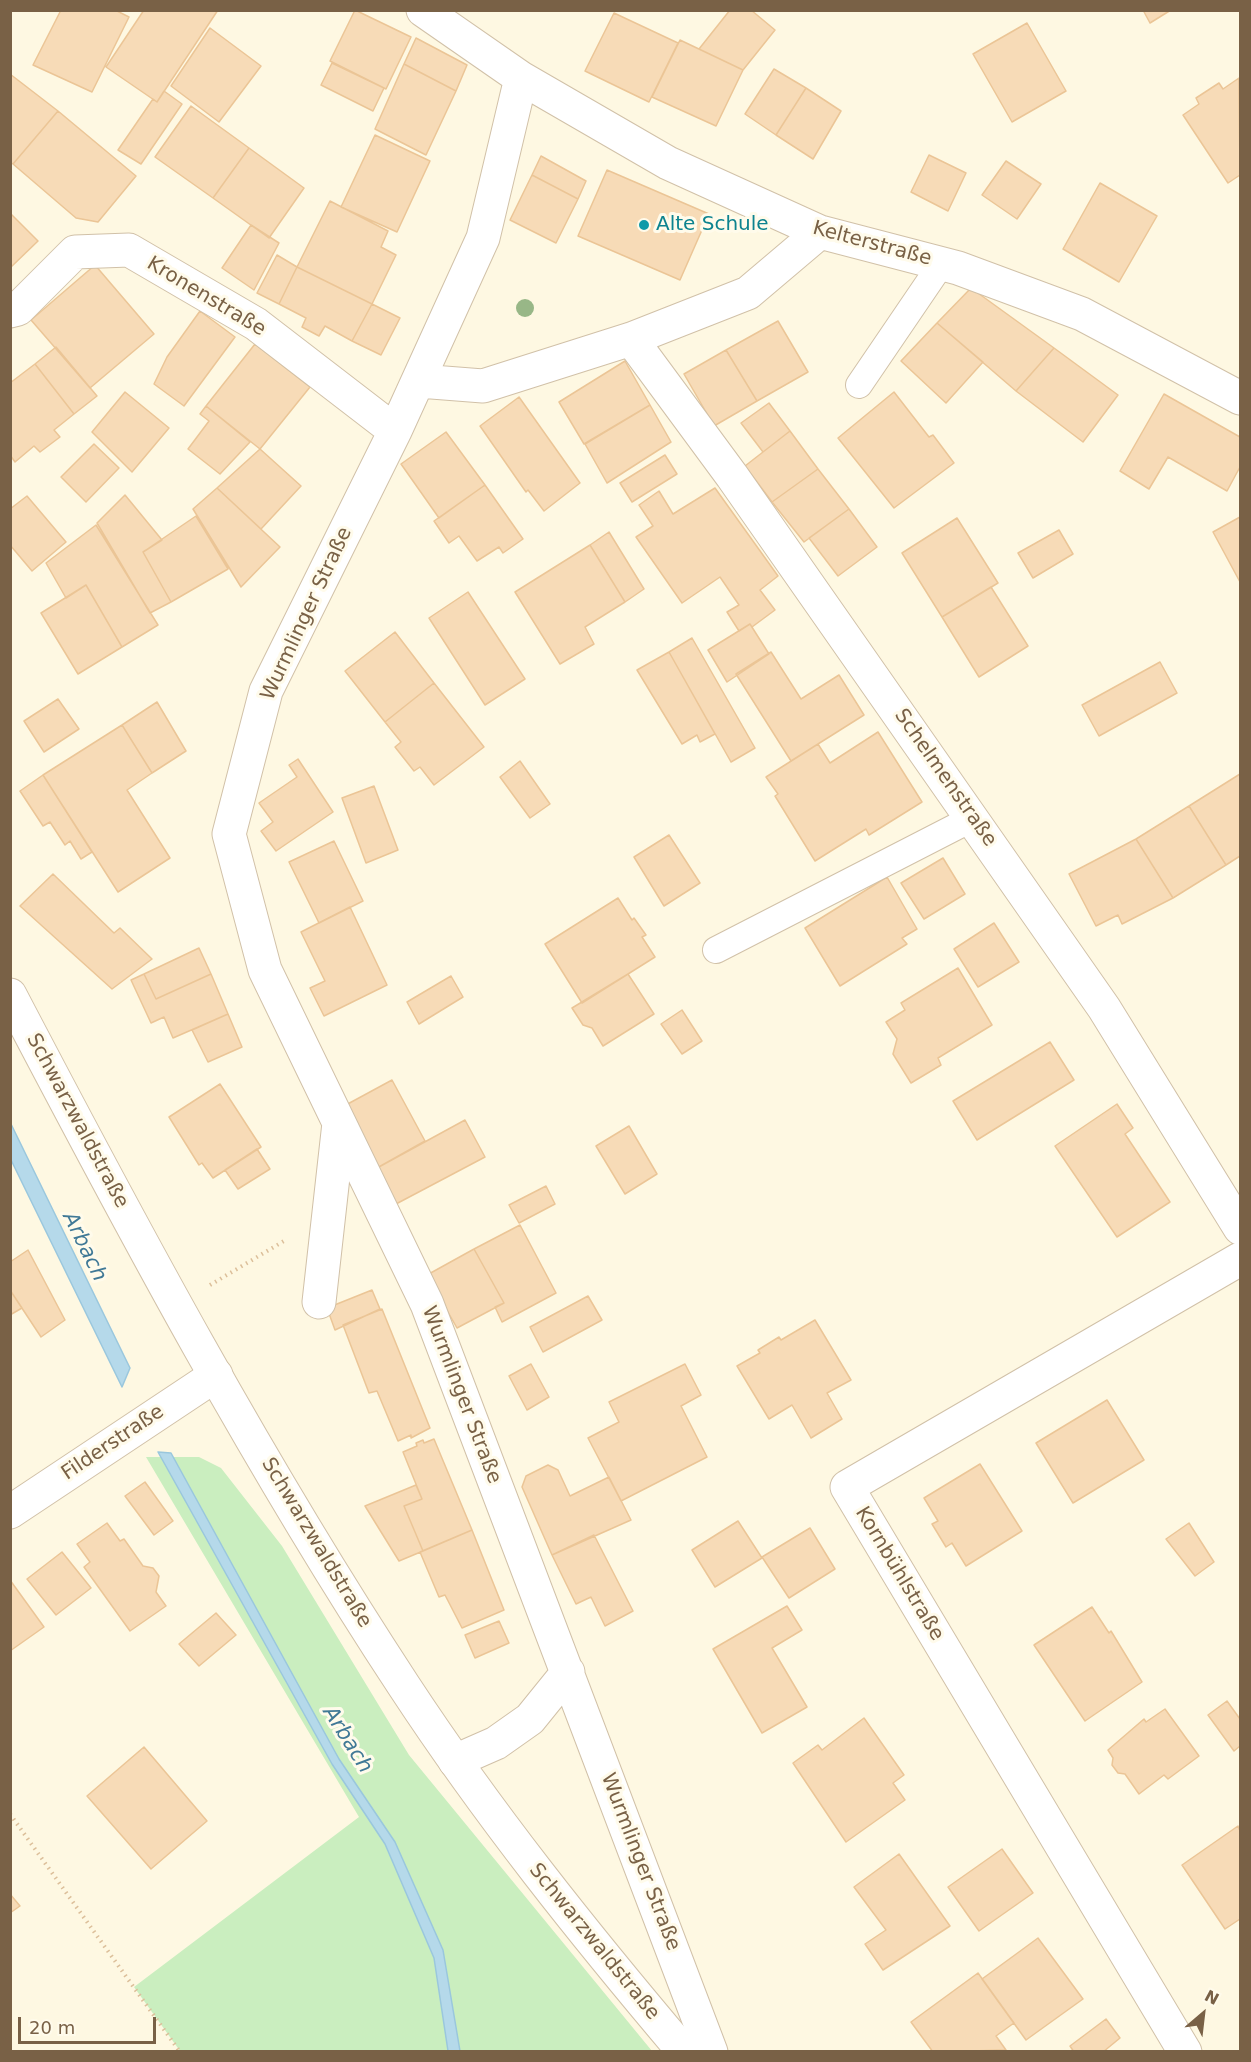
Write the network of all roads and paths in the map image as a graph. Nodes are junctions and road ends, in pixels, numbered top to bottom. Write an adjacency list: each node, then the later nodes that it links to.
1 (423, 10): 2 (street, Kelterstraße)
2 (521, 78): 3 (street, Kelterstraße); 7 (street, Wurmlinger Straße)
3 (820, 232): 4 (street, Kelterstraße); 6 (street)
4 (942, 263): 8 (lane); 9 (street, Kelterstraße)
5 (10, 310): 10 (street, Kronenstraße)
6 (632, 339): 7 (street); 11 (street, Schelmenstraße)
7 (419, 381): 10 (street, Wurmlinger Straße)
8 (859, 385)
9 (1240, 398)
10 (395, 431): 14 (street, Wurmlinger Straße)
11 (973, 818): 12 (lane); 15 (street, Schelmenstraße)
12 (716, 950)
13 (10, 995): 19 (street, Schwarzwaldstraße)
14 (339, 1123): 16 (street); 22 (street, Wurmlinger Straße)
15 (1240, 1228)
16 (325, 1232): 18 (street); 19 (path)
17 (1240, 1259): 28 (street, Kornbühlstraße)
18 (319, 1302)
19 (175, 1306): 20 (street, Schwarzwaldstraße)
20 (216, 1375): 21 (street, Filderstraße); 23 (street, Schwarzwaldstraße)
21 (10, 1512)
22 (568, 1672): 23 (street); 27 (street, Wurmlinger Straße)
23 (455, 1761): 26 (street, Schwarzwaldstraße)
24 (10, 1814): 25 (path)
25 (180, 2052)
26 (684, 2052)
27 (711, 2052)
28 (1185, 2052)

